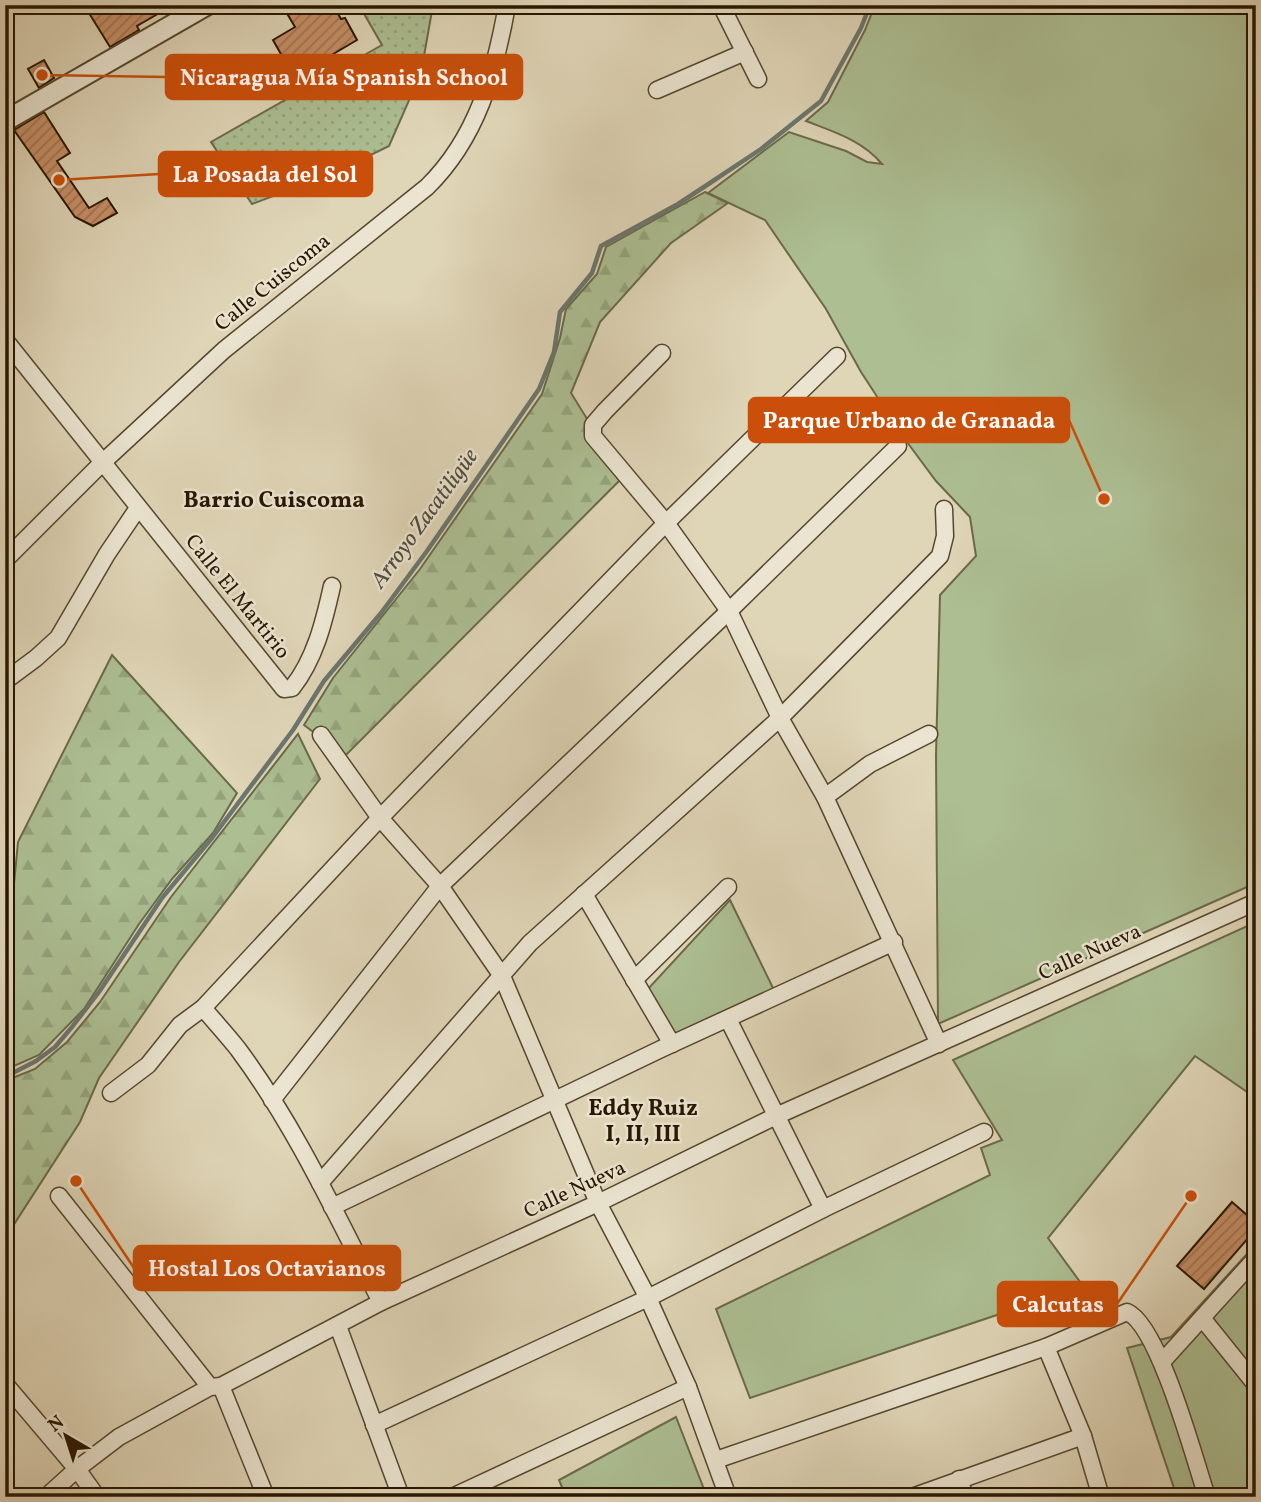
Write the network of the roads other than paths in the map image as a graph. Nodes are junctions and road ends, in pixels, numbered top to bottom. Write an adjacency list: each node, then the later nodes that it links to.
1 (207, 5): 7 (street)
2 (507, 5): 12 (street, Calle Cuiscoma)
3 (721, 5): 4 (street)
4 (745, 51): 5 (street); 6 (street)
5 (758, 79)
6 (657, 90)
7 (5, 121)
8 (5, 340): 12 (street, Calle El Martirio)
9 (662, 354): 15 (street)
10 (837, 356): 15 (street)
11 (898, 446): 18 (street)
12 (102, 463): 13 (street, Calle El Martirio); 16 (street, Calle Cuiscoma)
13 (138, 508): 17 (street, Calle El Martirio); 19 (street)
14 (944, 509): 20 (street)
15 (666, 523): 18 (street); 24 (street)
16 (5, 560)
17 (332, 586)
18 (729, 611): 20 (street); 25 (street)
19 (5, 681)
20 (780, 718): 23 (street); 27 (street)
21 (929, 734): 23 (street)
22 (321, 735): 24 (street)
23 (825, 797): 29 (street)
24 (380, 818): 25 (street); 32 (street)
25 (440, 886): 30 (street); 37 (street)
26 (728, 887): 31 (street)
27 (584, 894): 30 (street); 31 (street)
28 (1256, 902): 35 (street, Calle Nueva)
29 (894, 942): 33 (street); 35 (street)
30 (502, 976): 38 (street); 41 (street)
31 (634, 981): 34 (street)
32 (203, 1008): 36 (street); 37 (street)
33 (728, 1019): 34 (street); 39 (street)
34 (672, 1044): 38 (street)
35 (939, 1044): 39 (street, Calle Nueva)
36 (111, 1093)
37 (272, 1100): 41 (street)
38 (554, 1101): 43 (street); 44 (street)
39 (776, 1116): 43 (street, Calle Nueva); 45 (street)
40 (984, 1132): 45 (street)
41 (320, 1183): 44 (street)
42 (59, 1196): 55 (street)
43 (598, 1203): 47 (street); 48 (street, Calle Nueva)
44 (332, 1207): 48 (street)
45 (823, 1209): 47 (street)
46 (1255, 1259): 49 (street)
47 (648, 1298): 56 (street); 57 (street)
48 (381, 1302): 50 (street, Calle Nueva)
49 (1202, 1318): 52 (street); 54 (street)
50 (338, 1326): 55 (street, Calle Nueva); 57 (street)
51 (1046, 1347): 52 (street); 58 (street); 59 (street)
52 (1162, 1362): 71 (street)
53 (5, 1384): 60 (street)
54 (1256, 1385)
55 (216, 1386): 60 (street, Calle Nueva); 64 (street)
56 (688, 1387): 59 (street); 66 (street)
57 (374, 1425): 65 (street)
58 (1083, 1436): 61 (street); 70 (street)
59 (716, 1460): 67 (street)
60 (77, 1469): 62 (street, Calle Nueva); 63 (street)
61 (959, 1479): 68 (street); 69 (street)
62 (46, 1497)
63 (97, 1497)
64 (266, 1497)
65 (401, 1497)
66 (452, 1497)
67 (728, 1497)
68 (912, 1497)
69 (965, 1497)
70 (1101, 1497)
71 (1207, 1497)

